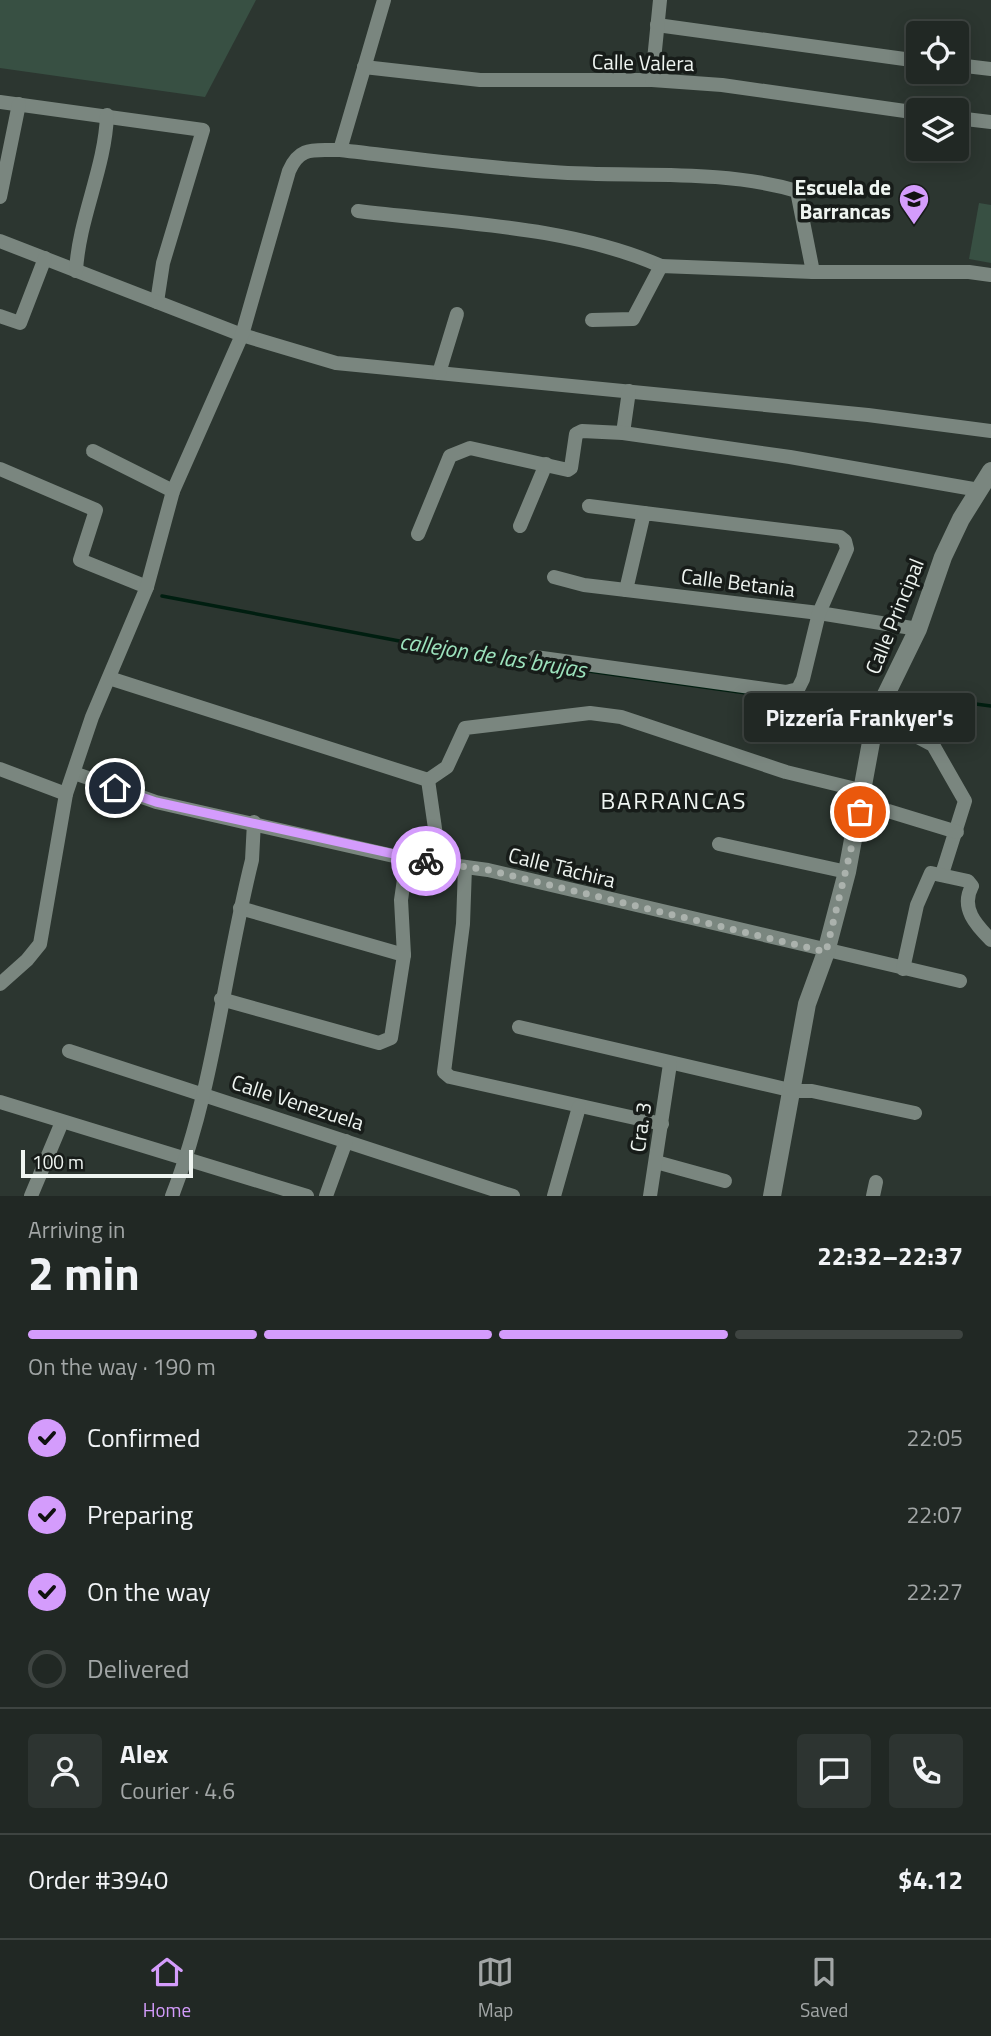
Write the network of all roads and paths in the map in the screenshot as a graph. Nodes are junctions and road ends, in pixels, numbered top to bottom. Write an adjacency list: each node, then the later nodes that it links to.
1 (384, 0): 6 (street)
2 (660, 0): 3 (street)
3 (657, 25): 4 (street); 8 (street)
4 (906, 59)
5 (969, 66): 7 (street)
6 (364, 67): 8 (street, Calle Valera); 15 (street)
7 (991, 69)
8 (652, 80): 11 (street, Calle Valera)
9 (0, 102): 10 (street)
10 (19, 104): 12 (street); 16 (street)
11 (906, 111)
12 (107, 115): 21 (street); 24 (street)
13 (969, 119): 14 (street)
14 (991, 122)
15 (340, 150): 22 (street); 28 (street)
16 (0, 197)
17 (358, 211): 20 (street)
18 (0, 241): 19 (street)
19 (45, 258): 21 (street); 26 (street)
20 (660, 266): 22 (street); 27 (street)
21 (76, 271): 24 (street)
22 (813, 272): 23 (street)
23 (991, 275)
24 (157, 303): 28 (street)
25 (457, 314): 29 (street)
26 (0, 316)
27 (592, 320)
28 (242, 335): 29 (street); 38 (street)
29 (439, 373): 30 (street)
30 (629, 391): 31 (street); 32 (street)
31 (991, 431)
32 (623, 433): 34 (street); 37 (street)
33 (93, 451): 38 (street)
34 (546, 464): 41 (street); 42 (street)
35 (0, 469): 44 (street)
36 (991, 471): 37 (street, Calle Principal)
37 (979, 490): 47 (street, Calle Principal)
38 (173, 491): 44 (street)
39 (590, 506): 40 (street)
40 (644, 513): 45 (street); 46 (street)
41 (520, 526)
42 (418, 534)
43 (554, 577): 45 (street, Calle Betania)
44 (147, 587): 49 (street)
45 (626, 590): 46 (street, Calle Betania)
46 (819, 613): 47 (street, Calle Betania); 48 (street)
47 (918, 629): 50 (street, Calle Principal)
48 (535, 657)
49 (109, 678): 52 (street); 53 (street)
50 (876, 715): 55 (street, Calle Principal); 57 (street)
51 (0, 769): 54 (street)
52 (74, 773): 54 (street); 56 (street, Calle Táchira)
53 (428, 780): 55 (street); 60 (street)
54 (66, 794): 70 (street)
55 (863, 797): 57 (street); 62 (street, Calle Principal)
56 (254, 822): 59 (street, Calle Táchira); 64 (street)
57 (957, 832): 63 (street)
58 (719, 844): 62 (street)
59 (407, 859): 60 (street, Calle Táchira); 67 (street)
60 (440, 863): 61 (street, Calle Táchira)
61 (465, 867): 66 (street, Calle Táchira); 78 (street)
62 (848, 872): 66 (street, Calle Principal)
63 (942, 874): 65 (street); 68 (street)
64 (240, 908): 67 (street); 71 (street)
65 (991, 940)
66 (826, 952): 68 (street, Calle Táchira); 75 (street, Calle Principal)
67 (404, 955): 71 (street)
68 (903, 969): 69 (street, Calle Táchira)
69 (960, 981)
70 (0, 984)
71 (221, 999): 76 (street)
72 (519, 1027): 74 (street)
73 (69, 1051): 76 (street, Calle Venezuela)
74 (670, 1063): 75 (street); 81 (street, Cra. 3)
75 (794, 1091): 79 (street); 93 (street, Calle Principal)
76 (202, 1093): 82 (street, Calle Venezuela); 83 (street)
77 (0, 1102): 80 (street)
78 (579, 1107): 81 (street); 91 (street)
79 (915, 1113)
80 (62, 1122): 83 (street); 86 (street)
81 (662, 1124): 84 (street, Cra. 3)
82 (346, 1141): 89 (street); 90 (street, Calle Venezuela)
83 (186, 1160): 87 (street); 88 (street)
84 (656, 1162): 85 (street); 92 (street, Cra. 3)
85 (725, 1181)
86 (31, 1196)
87 (172, 1196)
88 (307, 1196)
89 (326, 1196)
90 (513, 1196)
91 (554, 1196)
92 (650, 1196)
93 (772, 1196)

